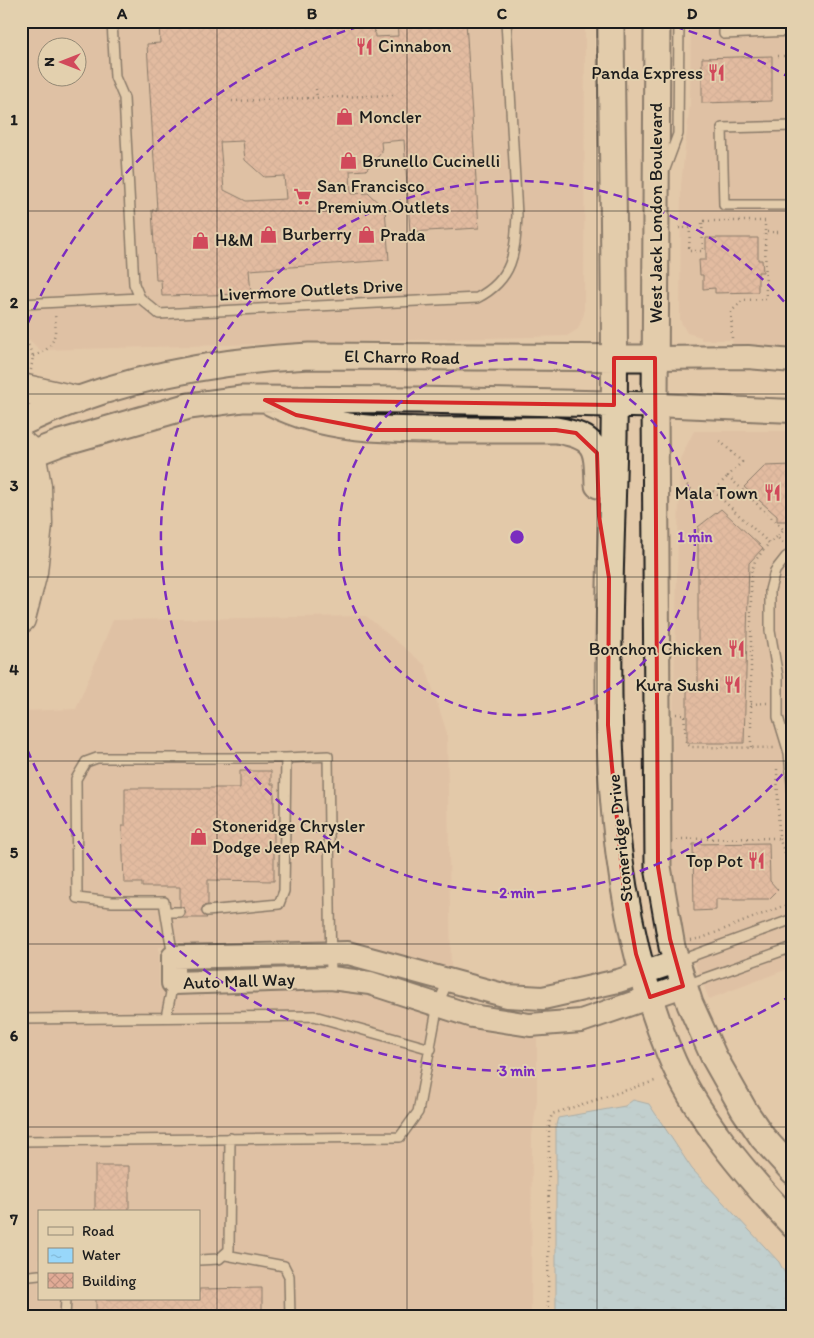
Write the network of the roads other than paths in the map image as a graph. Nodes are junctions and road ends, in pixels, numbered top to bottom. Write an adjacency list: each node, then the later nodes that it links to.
1 (112, 21): 11 (lane)
2 (506, 21): 11 (lane, Livermore Outlets Drive)
3 (611, 21): 13 (main road)
4 (657, 21): 9 (main road, West Jack London Boulevard)
5 (679, 21): 9 (lane)
6 (724, 21): 7 (lane)
7 (793, 31)
8 (793, 126): 10 (lane)
9 (656, 196): 14 (main road, West Jack London Boulevard)
10 (793, 205)
11 (140, 298): 12 (lane)
12 (24, 304)
13 (614, 358): 14 (main road, El Charro Road); 17 (main road, El Charro Road); 19 (main road)
14 (655, 358): 15 (street, El Charro Road); 20 (main road, West Jack London Boulevard)
15 (793, 361)
16 (25, 381): 17 (highway)
17 (75, 400): 22 (main road, El Charro Road)
18 (265, 400): 19 (main road); 23 (main road); 25 (main road)
19 (614, 405): 20 (main road); 25 (main road, Stoneridge Drive)
20 (655, 405): 21 (street); 36 (main road, Stoneridge Drive)
21 (793, 411)
22 (21, 423)
23 (24, 452): 26 (highway)
24 (792, 553): 28 (lane)
25 (609, 578): 37 (main road, Stoneridge Drive)
26 (21, 619)
27 (286, 758): 29 (lane); 30 (lane); 34 (lane)
28 (793, 794)
29 (208, 911)
30 (166, 912): 31 (lane); 35 (lane)
31 (180, 912)
32 (793, 918): 36 (lane)
33 (793, 947): 41 (lane)
34 (331, 954): 35 (street, Auto Mall Way); 38 (lane); 39 (street, Auto Mall Way)
35 (173, 957): 40 (street, Auto Mall Way)
36 (676, 962): 37 (street, Auto Mall Way); 41 (main road, Stoneridge Drive)
37 (642, 973): 39 (street, Auto Mall Way); 42 (main road, Stoneridge Drive)
38 (331, 978): 40 (street, Auto Mall Way); 43 (street, Auto Mall Way)
39 (449, 980): 43 (lane)
40 (173, 983): 44 (lane)
41 (684, 986): 42 (street, Auto Mall Way); 49 (main road, Stoneridge Drive)
42 (650, 997): 43 (street, Auto Mall Way); 50 (main road, Stoneridge Drive)
43 (438, 1004): 46 (lane)
44 (166, 1017): 45 (lane); 46 (lane)
45 (21, 1019)
46 (431, 1049): 47 (lane)
47 (230, 1138): 48 (lane); 51 (lane)
48 (21, 1141)
49 (793, 1171)
50 (793, 1225)
51 (226, 1255): 52 (lane); 57 (lane)
52 (200, 1260)
53 (38, 1275): 54 (lane)
54 (21, 1276)
55 (66, 1300): 56 (lane)
56 (65, 1317)
57 (290, 1317)

